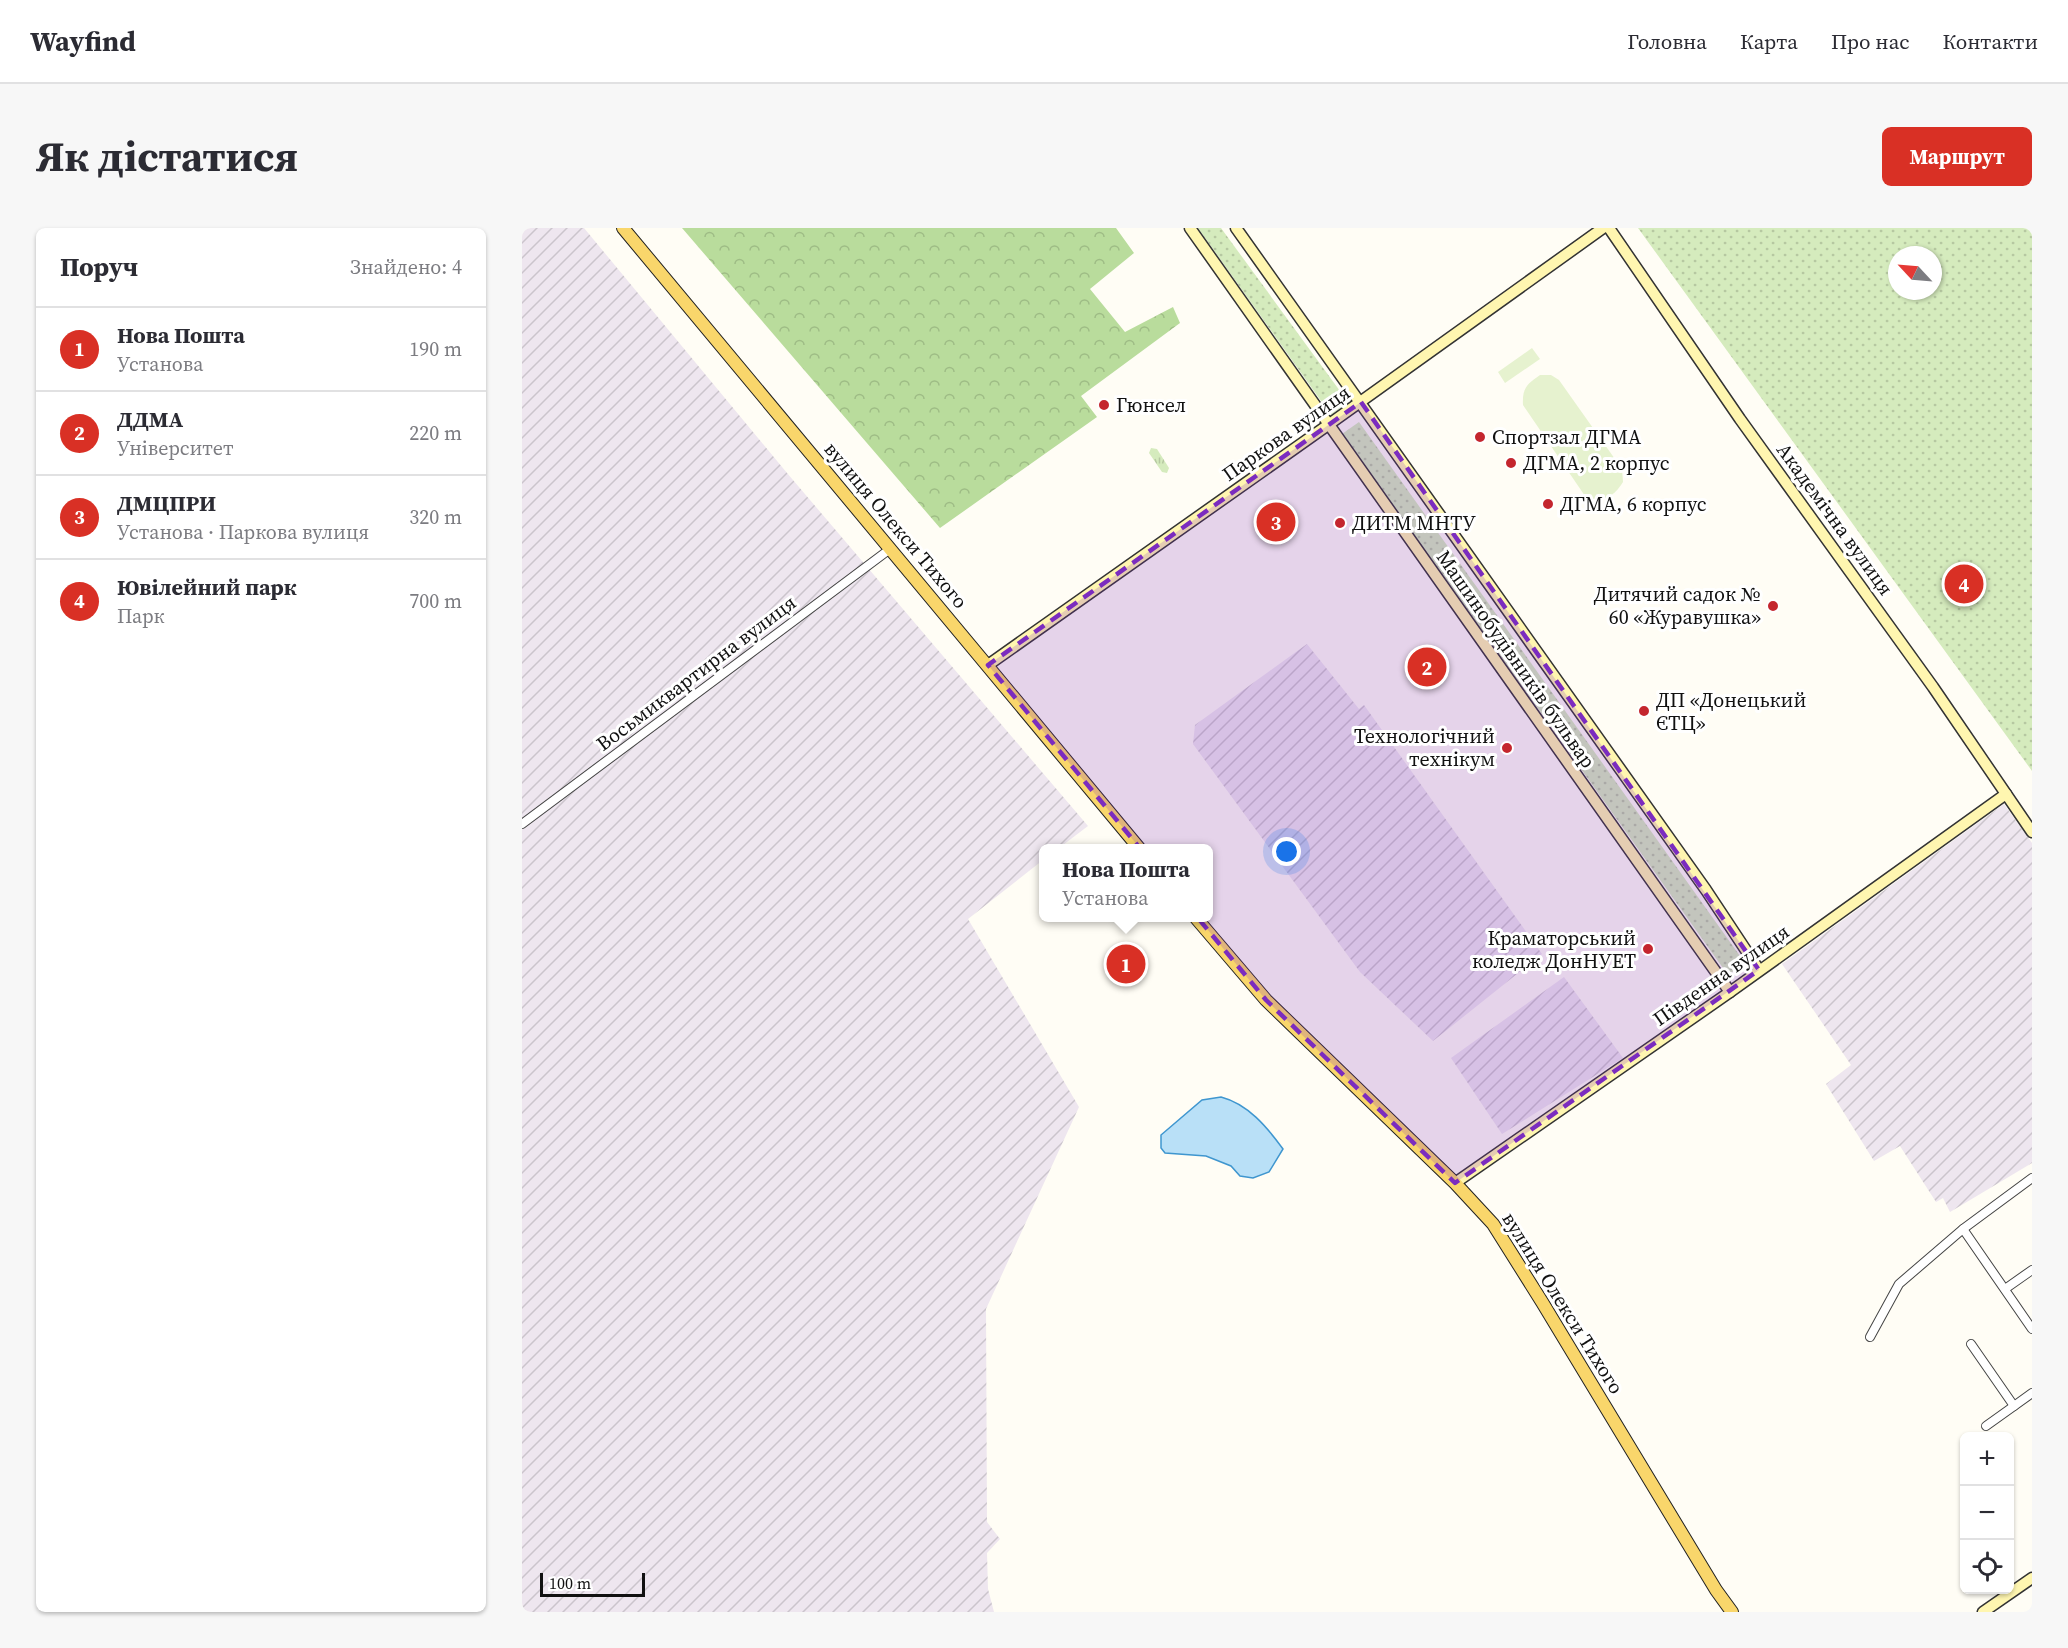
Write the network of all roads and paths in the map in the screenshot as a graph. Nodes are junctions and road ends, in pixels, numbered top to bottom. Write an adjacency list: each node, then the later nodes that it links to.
1 (623, 228): 8 (main road, вулиця Олекси Тихого)
2 (1190, 228): 7 (street, Машинобудівників бульвар)
3 (1236, 228): 6 (street, Машинобудівників бульвар)
4 (1603, 228): 6 (street, Паркова вулиця)
5 (1609, 228): 10 (street, Академічна вулиця)
6 (1360, 402): 7 (street, Паркова вулиця); 15 (street, Машинобудівників бульвар)
7 (1328, 425): 9 (street, Паркова вулиця); 16 (street, Машинобудівників бульвар)
8 (890, 549): 9 (main road, вулиця Олекси Тихого); 11 (street, Восьмиквартирна вулиця)
9 (988, 665): 13 (main road, вулиця Олекси Тихого)
10 (2006, 794): 12 (street, Академічна вулиця); 15 (street, Південна вулиця)
11 (522, 824)
12 (2032, 832)
13 (1135, 844)
14 (1199, 922): 18 (main road, вулиця Олекси Тихого)
15 (1759, 970): 16 (street, Південна вулиця)
16 (1730, 992): 18 (street, Південна вулиця)
17 (2032, 1178): 19 (street)
18 (1455, 1183): 29 (main road, вулиця Олекси Тихого)
19 (1963, 1229): 21 (street); 23 (street)
20 (2032, 1270): 21 (street)
21 (2005, 1289): 22 (street)
22 (2032, 1329)
23 (1870, 1337)
24 (1971, 1344): 26 (street)
25 (2032, 1393): 26 (street)
26 (2014, 1406): 27 (street)
27 (1986, 1426)
28 (2032, 1578): 30 (street)
29 (1732, 1612)
30 (1983, 1612)

